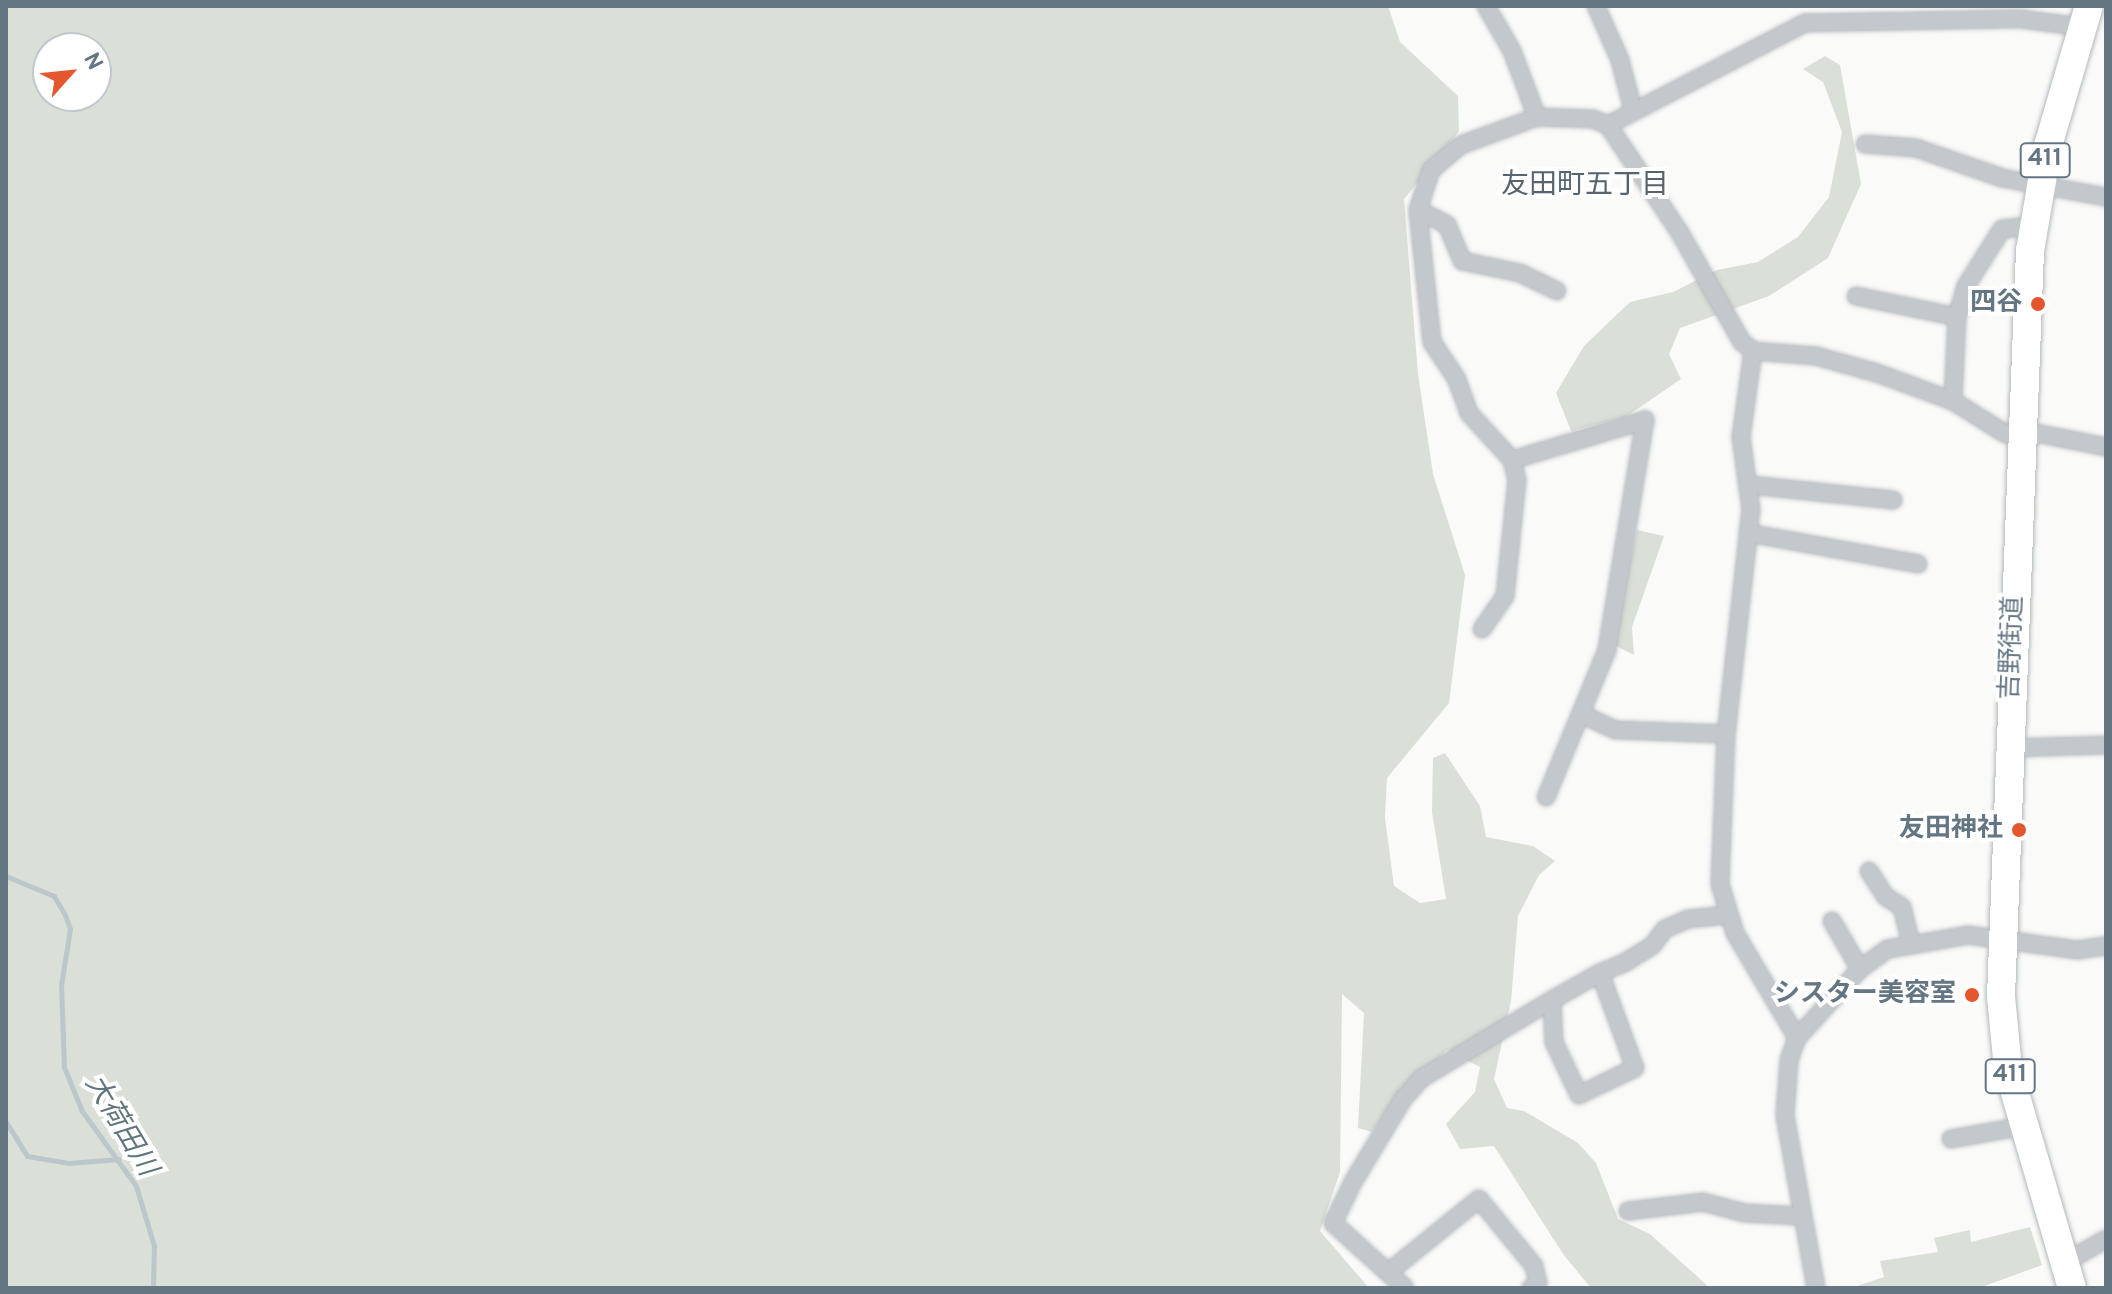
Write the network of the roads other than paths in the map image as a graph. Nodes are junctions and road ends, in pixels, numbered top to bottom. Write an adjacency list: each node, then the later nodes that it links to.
1 (1486, 6): 5 (street)
2 (1596, 6): 4 (street)
3 (2086, 16): 4 (street); 8 (highway, 吉野街道 / 411)
4 (1633, 110): 6 (street)
5 (1537, 117): 6 (street); 10 (street)
6 (1608, 125): 15 (street)
7 (1865, 144): 8 (street)
8 (2040, 182): 9 (street); 11 (highway, 吉野街道 / 411)
9 (2106, 197)
10 (1418, 210): 12 (street); 19 (street)
11 (2033, 226): 14 (street); 17 (highway, 吉野街道 / 411)
12 (1557, 291)
13 (1856, 296): 14 (street)
14 (1957, 317): 16 (street)
15 (1753, 351): 16 (street); 20 (street)
16 (1953, 401): 17 (street)
17 (2022, 438): 18 (street); 28 (highway, 吉野街道 / 411)
18 (2106, 447)
19 (1512, 460): 24 (street); 25 (street)
20 (1750, 485): 21 (street); 22 (street)
21 (1893, 500)
22 (1748, 533): 23 (street); 26 (street)
23 (1918, 564)
24 (1482, 629)
25 (1581, 714): 26 (street); 29 (street)
26 (1726, 734): 31 (street)
27 (2106, 745): 28 (street)
28 (2011, 748): 33 (highway, 吉野街道 / 411)
29 (1546, 797)
30 (1869, 871): 34 (street)
31 (1727, 915): 37 (street); 39 (street)
32 (1832, 921): 36 (street)
33 (2003, 940): 34 (street); 35 (street); 40 (highway, 吉野街道 / 411)
34 (1911, 943): 36 (street)
35 (2106, 946)
36 (1860, 969): 39 (street)
37 (1600, 973): 38 (street); 38 (street)
38 (1552, 1000): 45 (street)
39 (1797, 1038): 43 (street)
40 (2024, 1126): 41 (street); 46 (highway, 吉野街道 / 411)
41 (1951, 1139)
42 (1628, 1211): 43 (street)
43 (1801, 1216): 49 (street)
44 (2106, 1239): 46 (street)
45 (1390, 1271): 47 (street); 48 (street)
46 (2068, 1275)
47 (1405, 1288)
48 (1531, 1288)
49 (1816, 1288)

